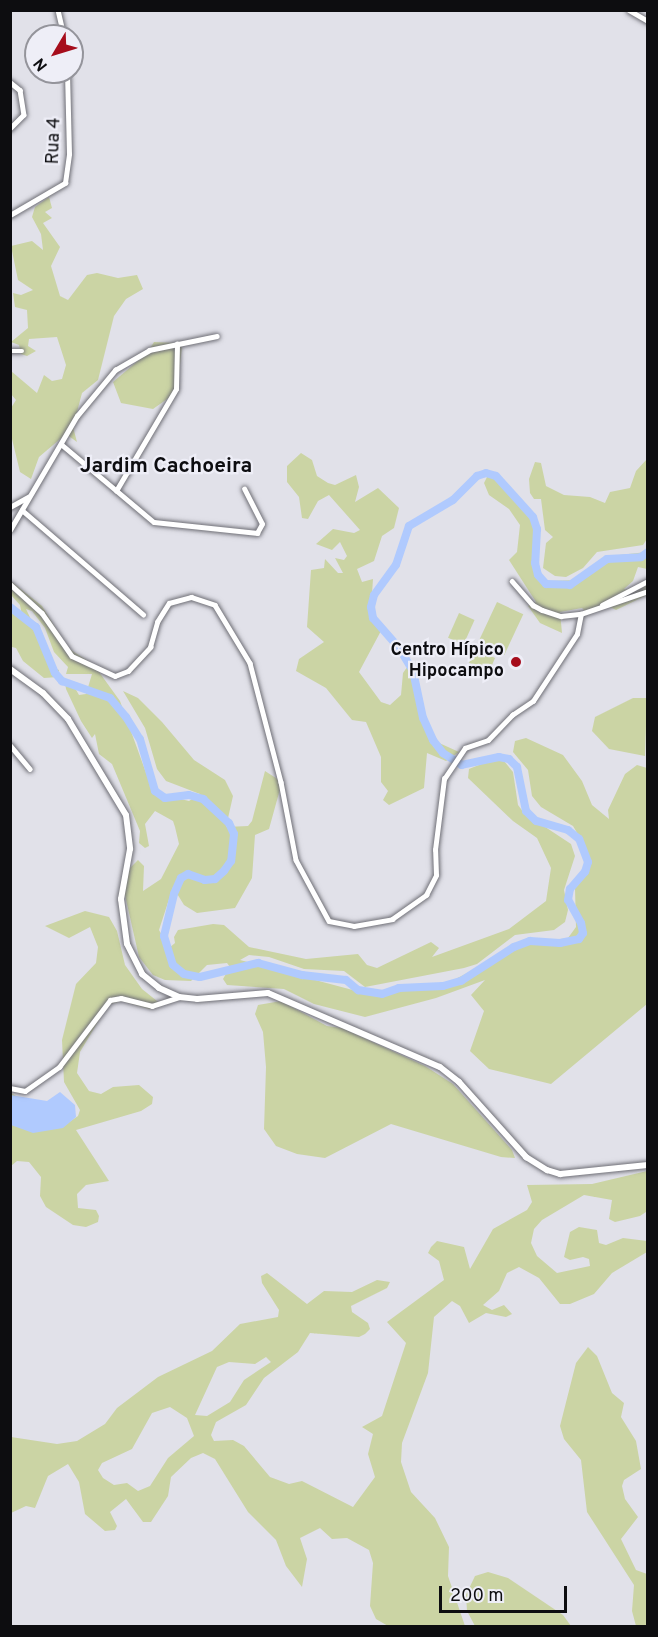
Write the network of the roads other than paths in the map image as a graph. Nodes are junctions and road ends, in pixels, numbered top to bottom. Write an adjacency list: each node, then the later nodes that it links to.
1 (629, 10): 2 (street)
2 (648, 21)
3 (10, 82): 5 (street, Rua 4)
4 (67, 84): 6 (street, Rua 4)
5 (10, 129)
6 (10, 215)
7 (217, 336): 8 (street)
8 (177, 344): 11 (street); 13 (street)
9 (10, 351): 10 (street)
10 (22, 351)
11 (60, 444): 13 (street); 14 (street)
12 (244, 489): 13 (street)
13 (116, 491)
14 (31, 495): 15 (street); 16 (street)
15 (10, 507)
16 (22, 510): 17 (street); 23 (street)
17 (10, 530)
18 (512, 581): 24 (street)
19 (648, 581): 22 (street)
20 (10, 584): 24 (street)
21 (648, 591): 22 (street)
22 (598, 608): 24 (street)
23 (143, 614)
24 (580, 616)
25 (10, 669): 28 (main road)
26 (10, 745): 27 (street)
27 (30, 769)
28 (179, 997): 29 (street); 30 (main road)
29 (10, 1088)
30 (648, 1165)

